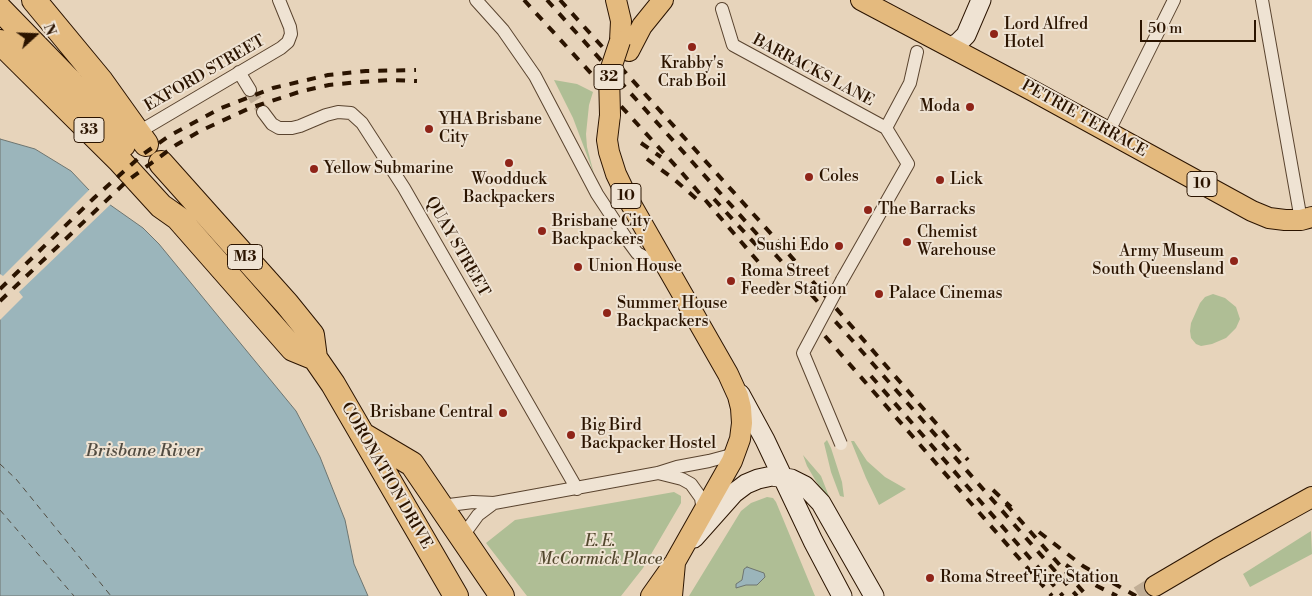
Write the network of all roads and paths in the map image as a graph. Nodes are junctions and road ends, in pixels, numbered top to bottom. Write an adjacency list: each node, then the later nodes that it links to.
1 (34, 0): 22 (highway)
2 (279, 0): 16 (street, EXFORD STREET)
3 (476, 0): 26 (street)
4 (616, 0): 13 (main road, 32)
5 (861, 0): 14 (main road, PETRIE TERRACE / 10)
6 (981, 0): 14 (main road)
7 (1174, 0): 21 (street)
8 (1262, 0): 25 (street)
9 (657, 2): 13 (main road)
10 (722, 8): 20 (street, BARRACKS LANE)
11 (1, 10): 24 (highway, M3)
12 (0, 42): 24 (highway, 33)
13 (625, 46): 19 (main road, 32, bridge)
14 (950, 47): 21 (main road, PETRIE TERRACE / 10)
15 (917, 52): 20 (street)
16 (239, 72): 17 (street); 22 (street, EXFORD STREET)
17 (250, 90)
18 (263, 112): 34 (street, QUAY STREET)
19 (610, 115): 26 (main road, 10)
20 (886, 128): 30 (street, bridge)
21 (1108, 133): 25 (main road, PETRIE TERRACE / 10)
22 (142, 138)
23 (161, 164): 27 (highway, CORONATION DRIVE / M3)
24 (178, 218): 27 (highway, M3)
25 (1307, 218)
26 (668, 269): 28 (main road, 10)
27 (315, 358): 29 (highway, CORONATION DRIVE / M3)
28 (728, 374): 31 (main road, 10); 33 (main road)
29 (362, 434): 36 (highway); 42 (highway, CORONATION DRIVE / M3)
30 (841, 444)
31 (735, 454): 32 (street); 38 (main road, 10)
32 (658, 474): 34 (street); 38 (street)
33 (782, 476): 40 (main road); 46 (main road); 47 (main road)
34 (577, 489): 37 (street)
35 (1312, 497): 41 (main road)
36 (440, 503): 37 (street); 39 (highway)
37 (494, 503): 39 (street)
38 (702, 514): 40 (main road, 10)
39 (462, 537): 43 (highway)
40 (676, 559): 44 (main road, 10); 45 (main road)
41 (1155, 586)
42 (456, 596)
43 (502, 596)
44 (651, 596)
45 (672, 596)
46 (842, 596)
47 (874, 596)

